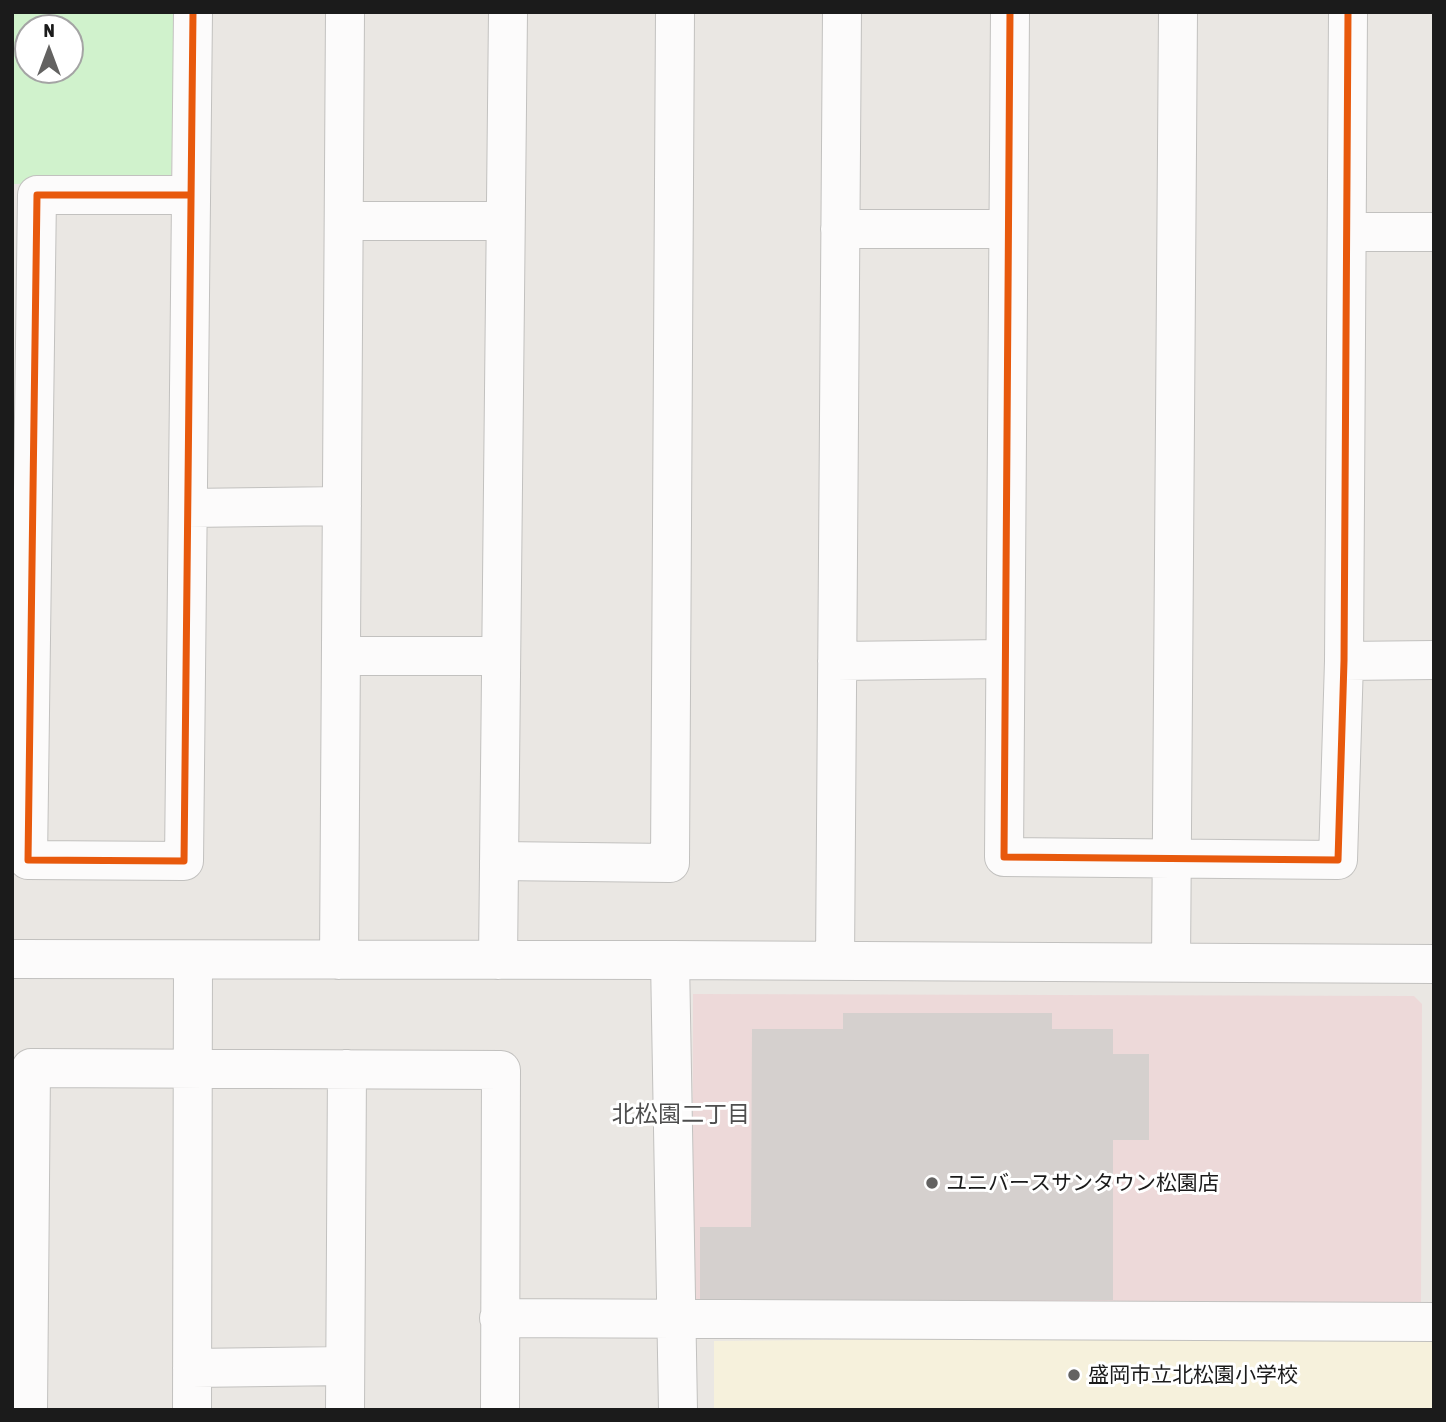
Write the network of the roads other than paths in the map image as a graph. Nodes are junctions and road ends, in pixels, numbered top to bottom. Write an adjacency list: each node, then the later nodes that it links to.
1 (192, 12): 9 (street)
2 (345, 12): 10 (street)
3 (508, 12): 11 (street)
4 (675, 12): 26 (street)
5 (842, 12): 12 (street)
6 (1010, 12): 13 (street)
7 (1178, 12): 25 (street)
8 (1348, 12): 14 (street)
9 (191, 195): 17 (street); 18 (street)
10 (344, 221): 11 (street); 16 (street)
11 (505, 221): 20 (street)
12 (840, 229): 13 (street); 23 (street)
13 (1008, 229): 21 (street)
14 (1347, 232): 15 (street); 24 (street)
15 (1434, 232)
16 (342, 506): 18 (street); 19 (street)
17 (23, 508): 18 (street)
18 (188, 508)
19 (341, 656): 20 (street); 29 (street)
20 (501, 656): 26 (street)
21 (1005, 659): 23 (street); 25 (street)
22 (1434, 660): 24 (street)
23 (837, 661): 32 (street)
24 (1344, 661): 25 (street)
25 (1172, 859): 33 (street)
26 (499, 861): 30 (street)
27 (12, 959): 28 (street)
28 (192, 960): 29 (street); 35 (street)
29 (339, 960): 30 (street)
30 (498, 960): 31 (street)
31 (670, 960): 32 (street); 38 (street)
32 (835, 961): 33 (street)
33 (1171, 962): 34 (street)
34 (1434, 964)
35 (192, 1069): 36 (street); 40 (street); 42 (street)
36 (347, 1069): 37 (street); 41 (street)
37 (499, 1318): 38 (street); 46 (street)
38 (678, 1319): 39 (street); 47 (street)
39 (1434, 1322)
40 (21, 1343): 43 (street)
41 (345, 1366): 42 (street); 45 (street)
42 (192, 1368): 44 (street)
43 (28, 1410)
44 (192, 1410)
45 (345, 1410)
46 (500, 1410)
47 (678, 1410)

